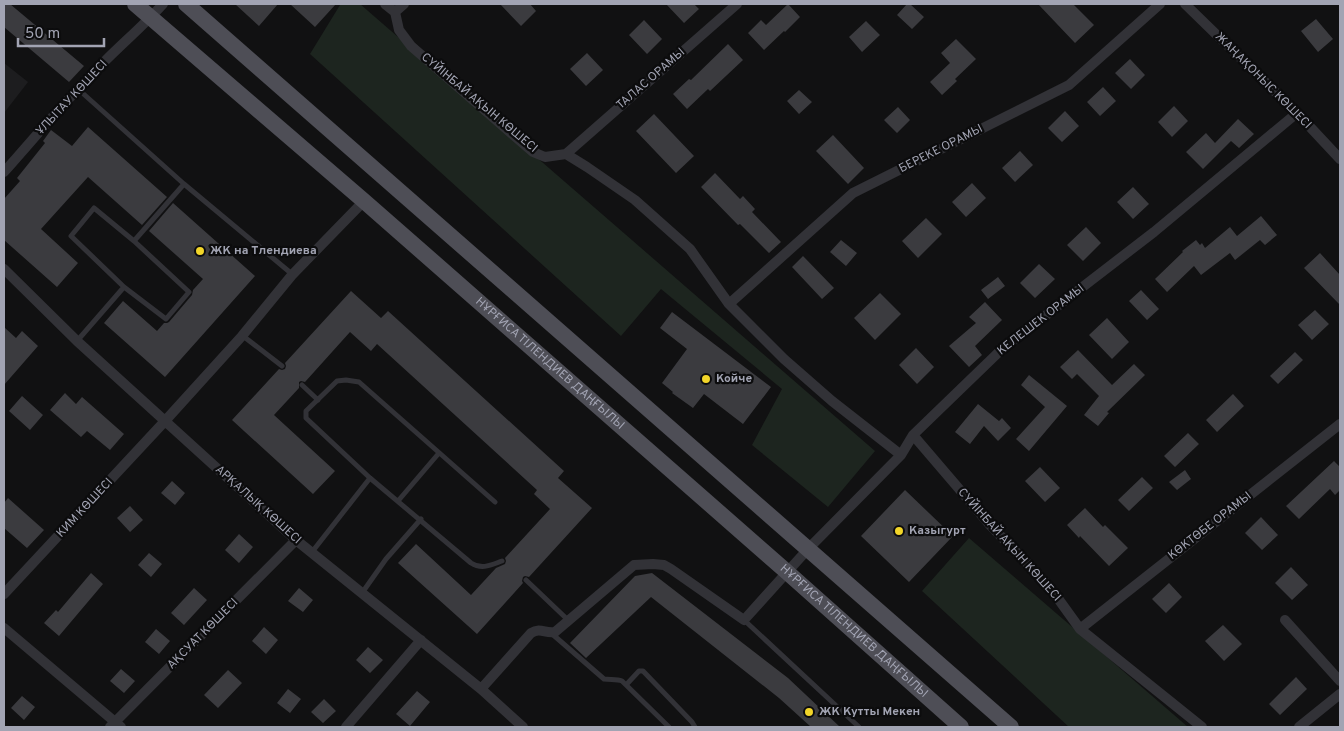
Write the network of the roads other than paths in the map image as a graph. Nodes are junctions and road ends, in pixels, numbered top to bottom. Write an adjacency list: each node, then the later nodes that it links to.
1 (135, 4): 10 (main road, НҰРҒИСА ТІЛЕНДИЕВ ДАҢҒЫЛЫ)
2 (163, 4): 10 (street, ҰЛЫТАУ КӨШЕСІ)
3 (186, 4): 38 (main road)
4 (385, 4): 9 (street, СҮЙІНБАЙ АҚЫН КӨШЕСІ)
5 (404, 4): 9 (street)
6 (737, 4): 13 (street, ТАЛАС ОРАМЫ)
7 (1160, 4): 22 (street, БЕРЕКЕ ОРАМЫ)
8 (1185, 4): 12 (street, ЖАҢАҚОНЫС КӨШЕСІ)
9 (394, 12): 13 (street, СҮЙІНБАЙ АҚЫН КӨШЕСІ)
10 (151, 18): 11 (street, ҰЛЫТАУ КӨШЕСІ); 17 (main road, НҰРҒИСА ТІЛЕНДИЕВ ДАҢҒЫЛЫ)
11 (78, 89): 15 (street, ҰЛЫТАУ КӨШЕСІ); 16 (lane)
12 (1297, 113): 14 (street, ЖАҢАҚОНЫС КӨШЕСІ); 30 (street, КЕЛЕШЕК ОРАМЫ)
13 (566, 154): 22 (street)
14 (1340, 159)
15 (4, 172)
16 (184, 184): 18 (lane); 20 (lane)
17 (364, 201): 20 (street, КИМ КӨШЕСІ); 41 (main road, НҰРҒИСА ТІЛЕНДИЕВ ДАҢҒЫЛЫ)
18 (134, 241): 21 (lane); 21 (lane)
19 (4, 269): 24 (street, АРҚАЛЫҚ КӨШЕСІ)
20 (292, 274): 23 (street, КИМ КӨШЕСІ)
21 (124, 287): 24 (lane)
22 (729, 304): 32 (street)
23 (242, 336): 25 (lane); 28 (street, КИМ КӨШЕСІ)
24 (77, 341): 28 (street, АРҚАЛЫҚ КӨШЕСІ)
25 (282, 366)
26 (302, 384): 27 (lane)
27 (318, 400): 31 (lane); 33 (lane)
28 (165, 421): 37 (street, АРҚАЛЫҚ КӨШЕСІ); 44 (street, КИМ КӨШЕСІ)
29 (1340, 424): 49 (street, КӨКТӨБЕ ОРАМЫ)
30 (913, 435): 32 (street, КЕЛЕШЕК ОРАМЫ); 49 (street, СҮЙІНБАЙ АҚЫН КӨШЕСІ)
31 (439, 453): 34 (lane); 35 (lane)
32 (901, 455): 38 (street, КЕЛЕШЕК ОРАМЫ)
33 (370, 478): 34 (lane); 39 (lane)
34 (398, 501): 36 (lane)
35 (495, 502)
36 (420, 520): 40 (lane); 43 (lane)
37 (296, 540): 39 (street, АРҚАЛЫҚ КӨШЕСІ); 56 (street, АҚСУАТ КӨШЕСІ)
38 (808, 549): 41 (street, КЕЛЕШЕК ОРАМЫ); 63 (main road)
39 (312, 553): 43 (street, АРҚАЛЫҚ КӨШЕСІ)
40 (502, 561)
41 (788, 572): 45 (street, КЕЛЕШЕК ОРАМЫ); 62 (main road, НҰРҒИСА ТІЛЕНДИЕВ ДАҢҒЫЛЫ)
42 (526, 580): 47 (lane)
43 (362, 593): 51 (street, АРҚАЛЫҚ КӨШЕСІ)
44 (4, 594)
45 (744, 620): 47 (street); 61 (lane)
46 (1285, 620): 52 (street)
47 (569, 621): 50 (street)
48 (4, 628): 56 (street)
49 (1080, 629): 64 (street, СҮЙІНБАЙ АҚЫН КӨШЕСІ)
50 (551, 632): 53 (lane); 54 (street)
51 (421, 640): 54 (street, АРҚАЛЫҚ КӨШЕСІ); 57 (street)
52 (1340, 681)
53 (626, 685): 59 (lane); 60 (lane)
54 (481, 689): 58 (street, АРҚАЛЫҚ КӨШЕСІ)
55 (1340, 694): 65 (street)
56 (115, 725)
57 (346, 727)
58 (523, 727)
59 (669, 727)
60 (695, 727)
61 (859, 727)
62 (961, 727)
63 (1011, 727)
64 (1202, 727)
65 (1299, 727)

